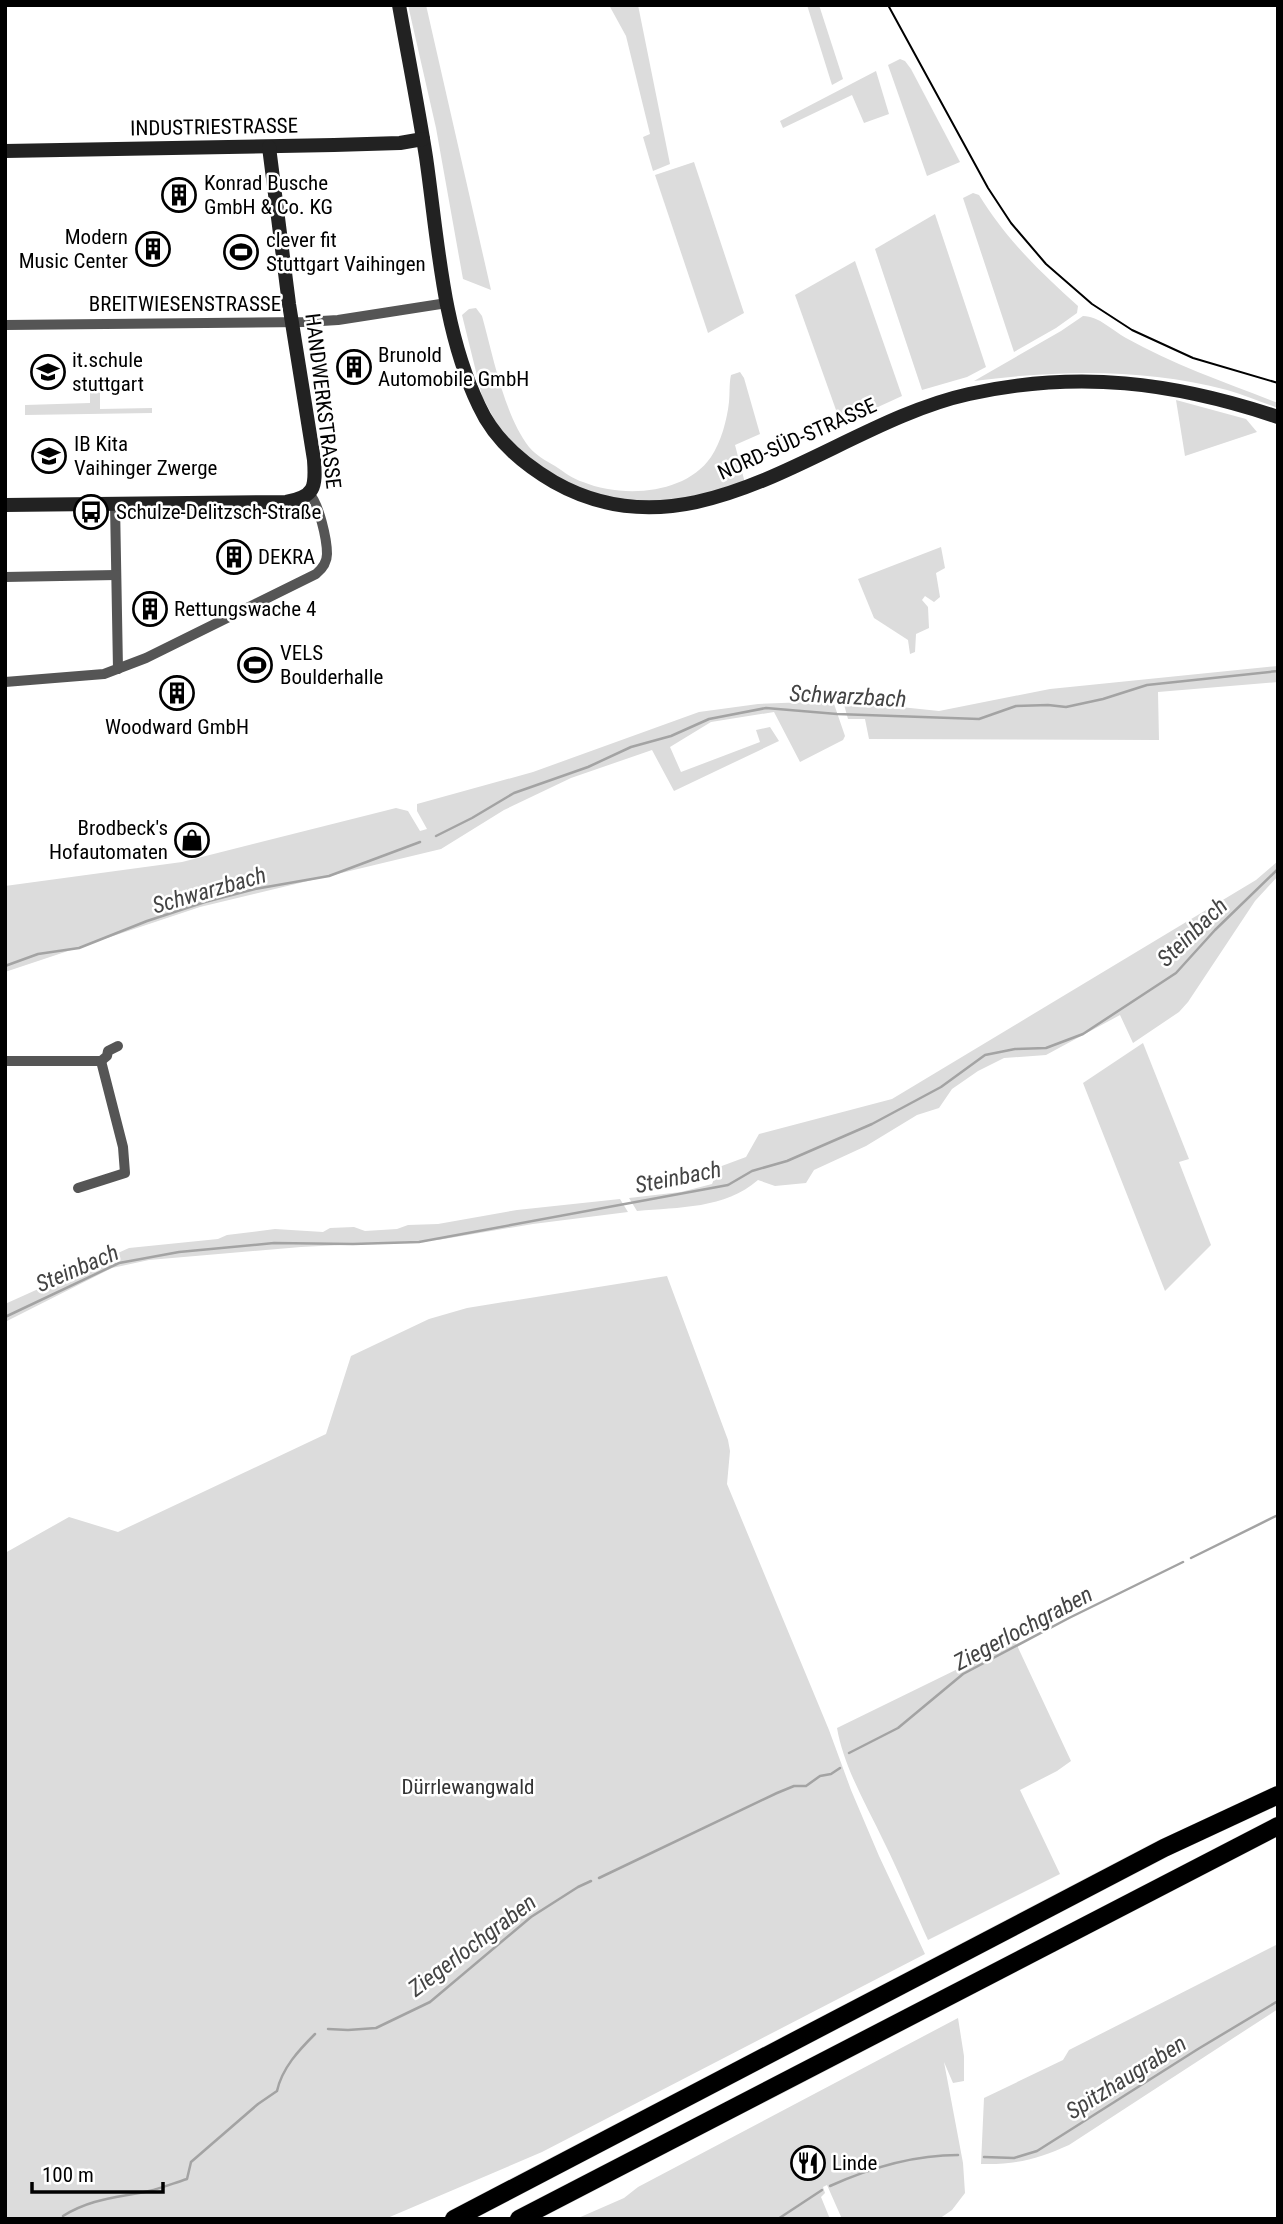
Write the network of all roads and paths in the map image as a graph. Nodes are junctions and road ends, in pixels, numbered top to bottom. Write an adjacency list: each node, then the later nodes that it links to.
1 (399, 5): 2 (main road, NORD-SÜD-STRASSE)
2 (423, 139): 3 (main road, INDUSTRIESTRASSE); 5 (main road, NORD-SÜD-STRASSE)
3 (269, 147): 4 (main road, INDUSTRIESTRASSE); 6 (main road, HANDWERKSTRASSE)
4 (5, 151)
5 (447, 303): 6 (street, BREITWIESENSTRASSE); 8 (main road, NORD-SÜD-STRASSE)
6 (292, 322): 7 (street, BREITWIESENSTRASSE); 9 (main road, HANDWERKSTRASSE)
7 (5, 326)
8 (1278, 417)
9 (309, 493): 10 (main road); 14 (street, HANDWERKSTRASSE)
10 (115, 504): 11 (main road); 12 (street)
11 (5, 505)
12 (116, 575): 13 (street); 14 (street)
13 (5, 577)
14 (118, 669): 15 (street, HANDWERKSTRASSE)
15 (5, 682)
16 (118, 1046): 18 (street)
17 (5, 1061): 18 (street)
18 (101, 1061): 19 (street)
19 (78, 1188)
20 (1278, 1795): 22 (highway)
21 (1278, 1826): 23 (highway)
22 (454, 2219)
23 (519, 2219)

